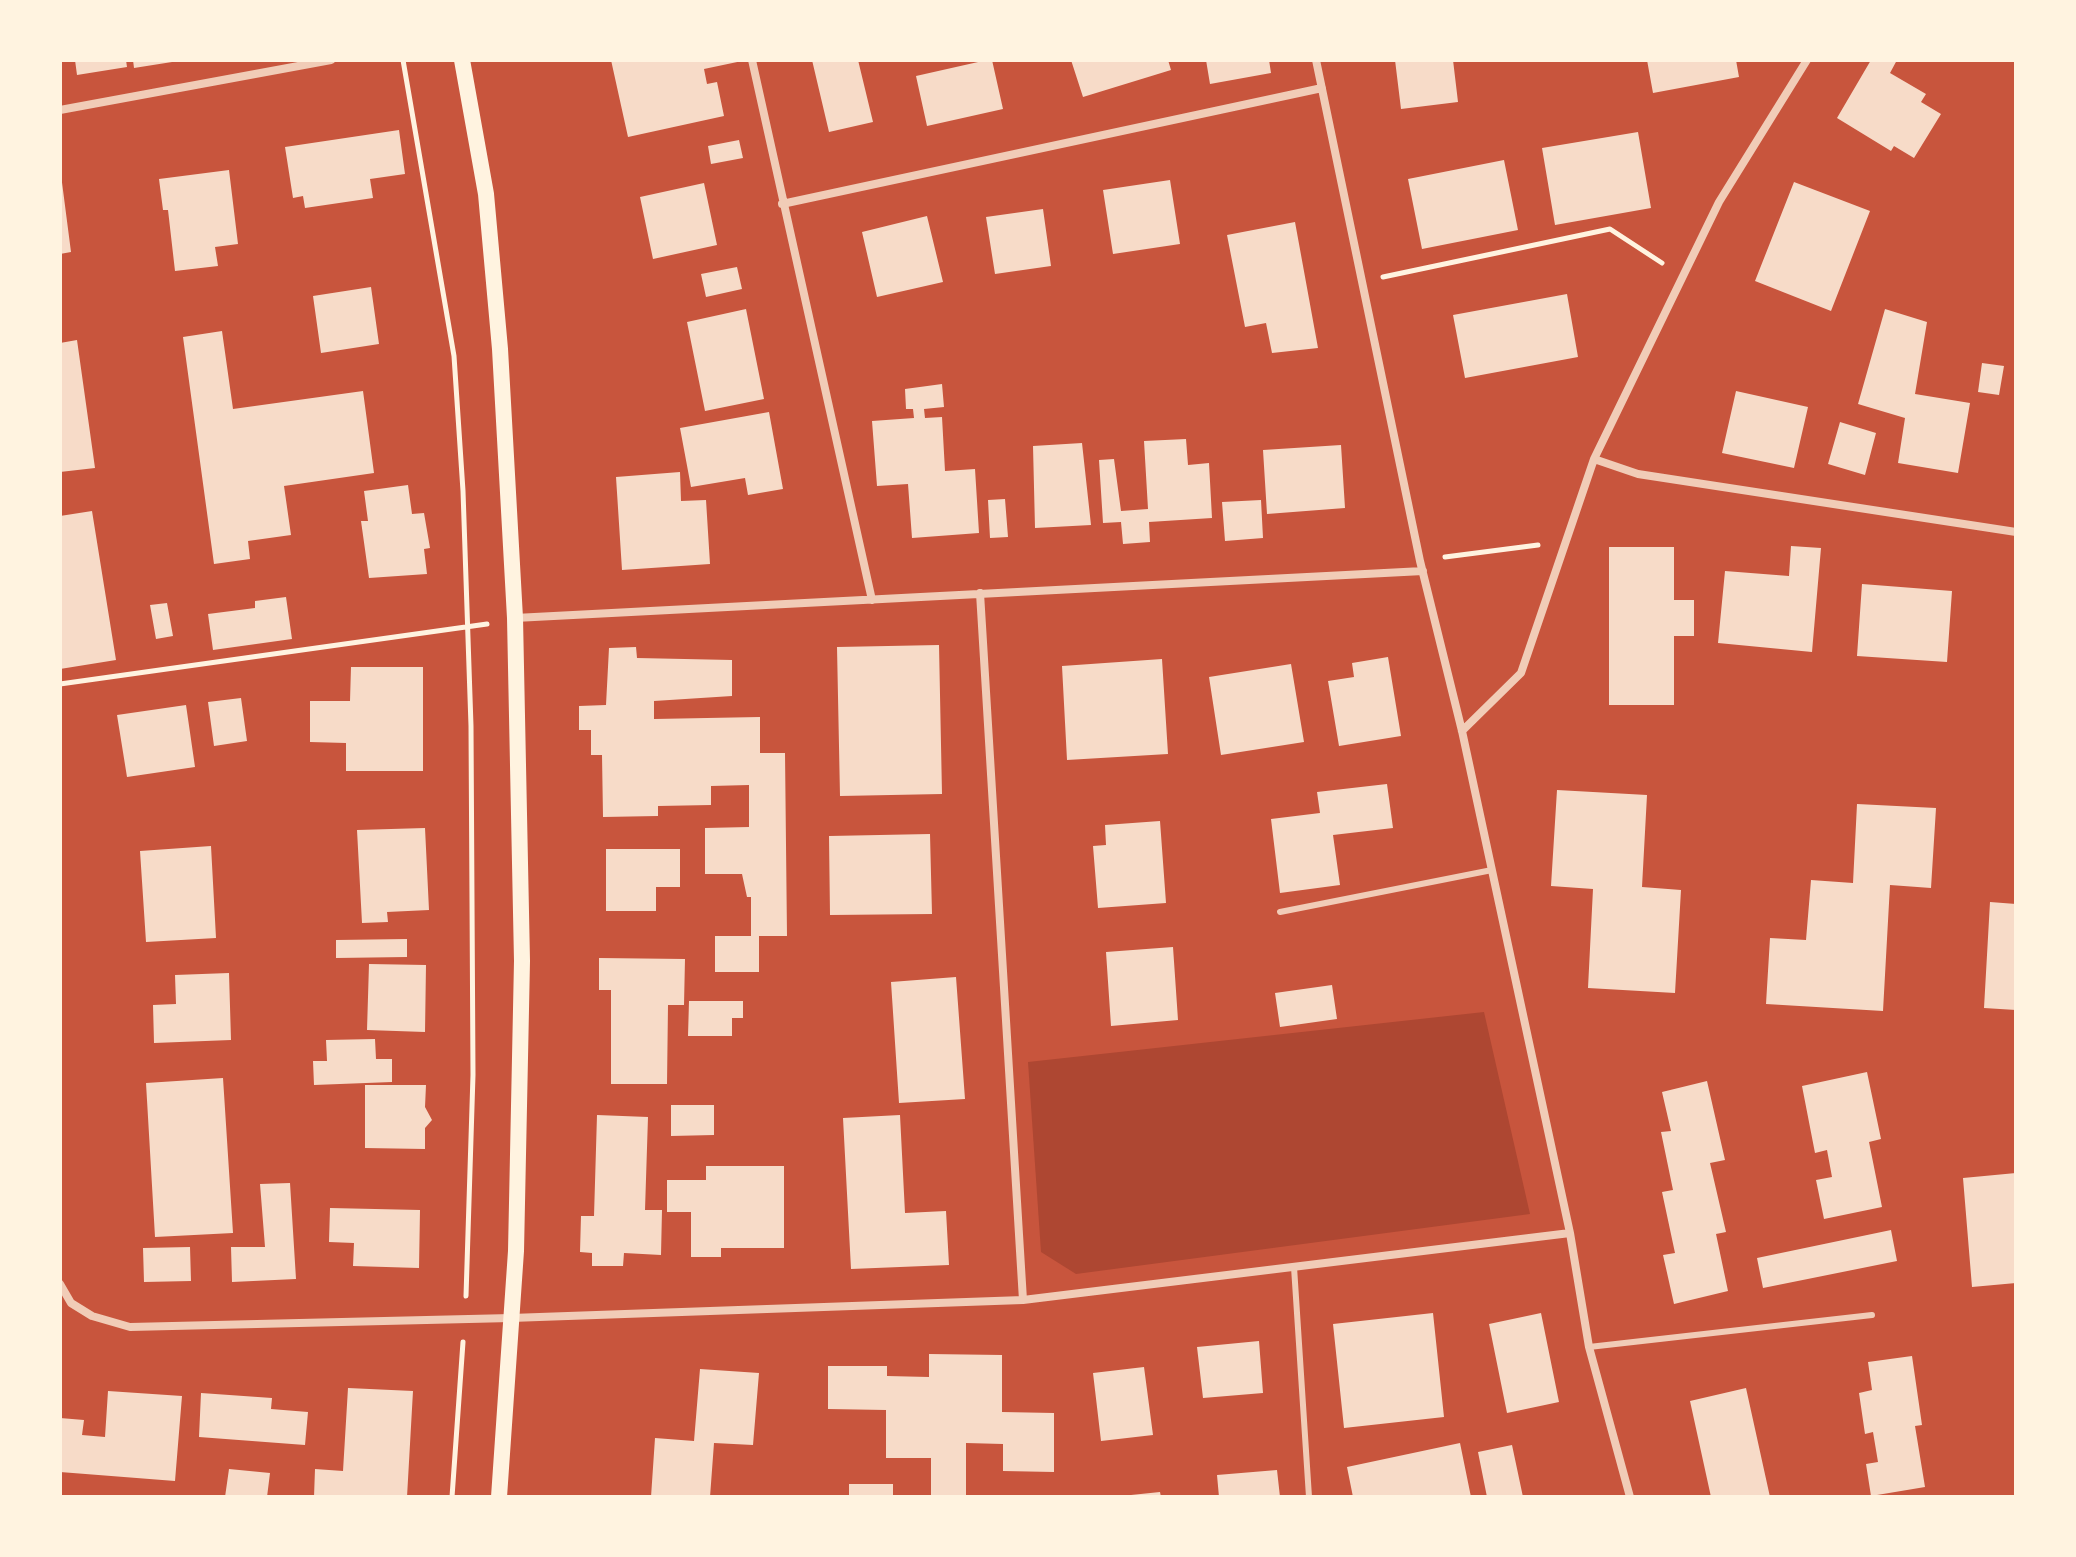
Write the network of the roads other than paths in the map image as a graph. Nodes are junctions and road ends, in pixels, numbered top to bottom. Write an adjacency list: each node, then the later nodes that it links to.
1 (331, 60): 7 (street)
2 (462, 60): 14 (main road)
3 (752, 60): 8 (street)
4 (1316, 60): 6 (street)
5 (1807, 60): 9 (street)
6 (1322, 88): 8 (street); 11 (street)
7 (60, 110)
8 (782, 204): 13 (street)
9 (1594, 459): 10 (street); 15 (street)
10 (2016, 532)
11 (1423, 571): 12 (street); 15 (street)
12 (980, 593): 13 (street); 21 (street)
13 (872, 600): 14 (street)
14 (515, 618): 23 (main road)
15 (1462, 731): 16 (street)
16 (1492, 870): 17 (lane); 18 (street)
17 (1280, 912)
18 (1570, 1233): 19 (street); 24 (street)
19 (1294, 1267): 21 (street); 26 (lane)
20 (60, 1284): 23 (street)
21 (1023, 1300): 23 (street)
22 (1872, 1315): 24 (lane)
23 (511, 1318): 25 (main road)
24 (1589, 1347): 27 (street)
25 (499, 1497)
26 (1309, 1497)
27 (1630, 1497)

